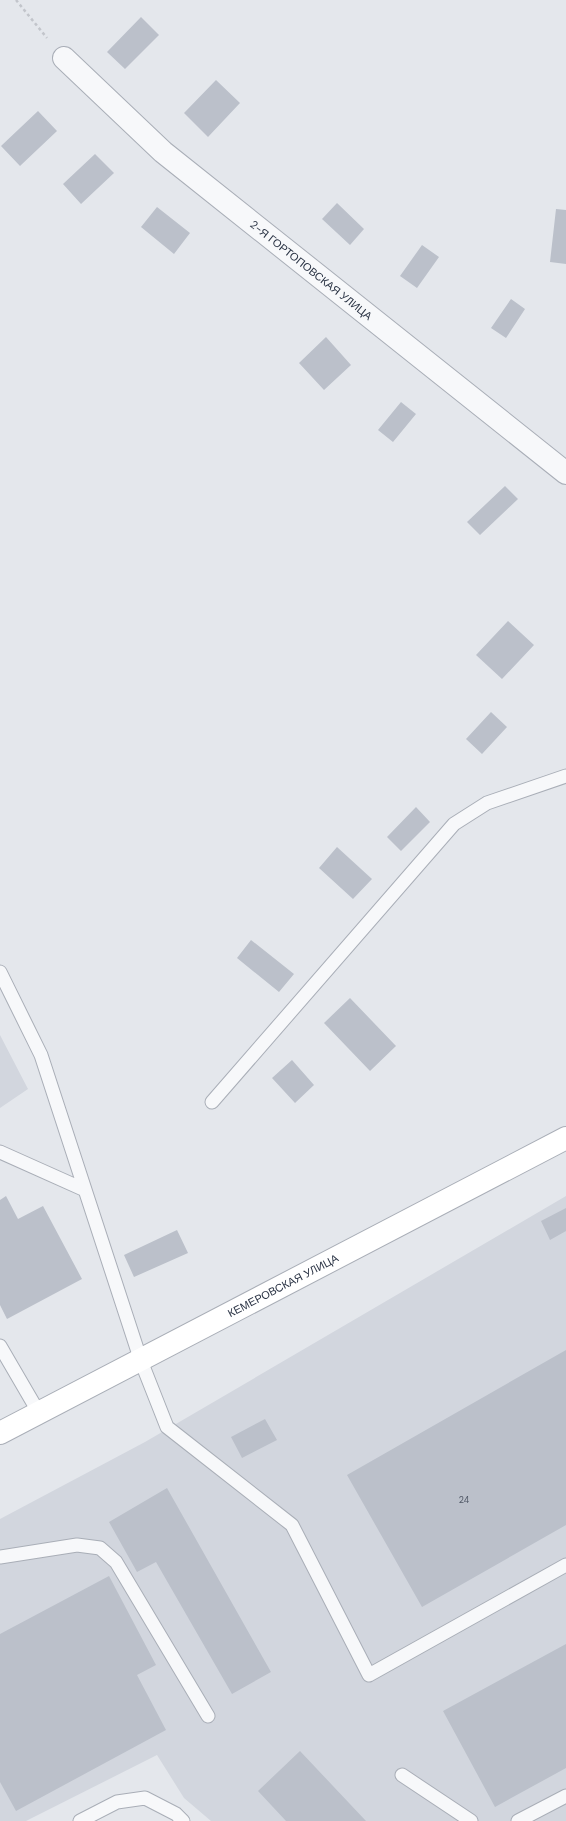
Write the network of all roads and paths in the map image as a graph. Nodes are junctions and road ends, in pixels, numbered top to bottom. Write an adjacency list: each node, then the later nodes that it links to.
1 (16, 0): 2 (path)
2 (64, 58): 3 (street, 2-Я ГОРТОПОВСКАЯ УЛИЦА)
3 (566, 473)
4 (566, 776): 6 (lane)
5 (0, 972): 9 (lane)
6 (212, 1102)
7 (566, 1138): 11 (main road, КЕМЕРОВСКАЯ УЛИЦА)
8 (0, 1152): 9 (lane)
9 (85, 1190): 11 (lane)
10 (0, 1346): 12 (lane)
11 (141, 1361): 12 (main road, КЕМЕРОВСКАЯ УЛИЦА); 15 (lane)
12 (39, 1413): 13 (main road, КЕМЕРОВСКАЯ УЛИЦА)
13 (0, 1433)
14 (0, 1557): 16 (lane)
15 (566, 1566)
16 (208, 1716)
17 (402, 1775): 21 (lane)
18 (566, 1796): 22 (lane)
19 (80, 1821): 20 (lane)
20 (183, 1821)
21 (471, 1821)
22 (518, 1821)

